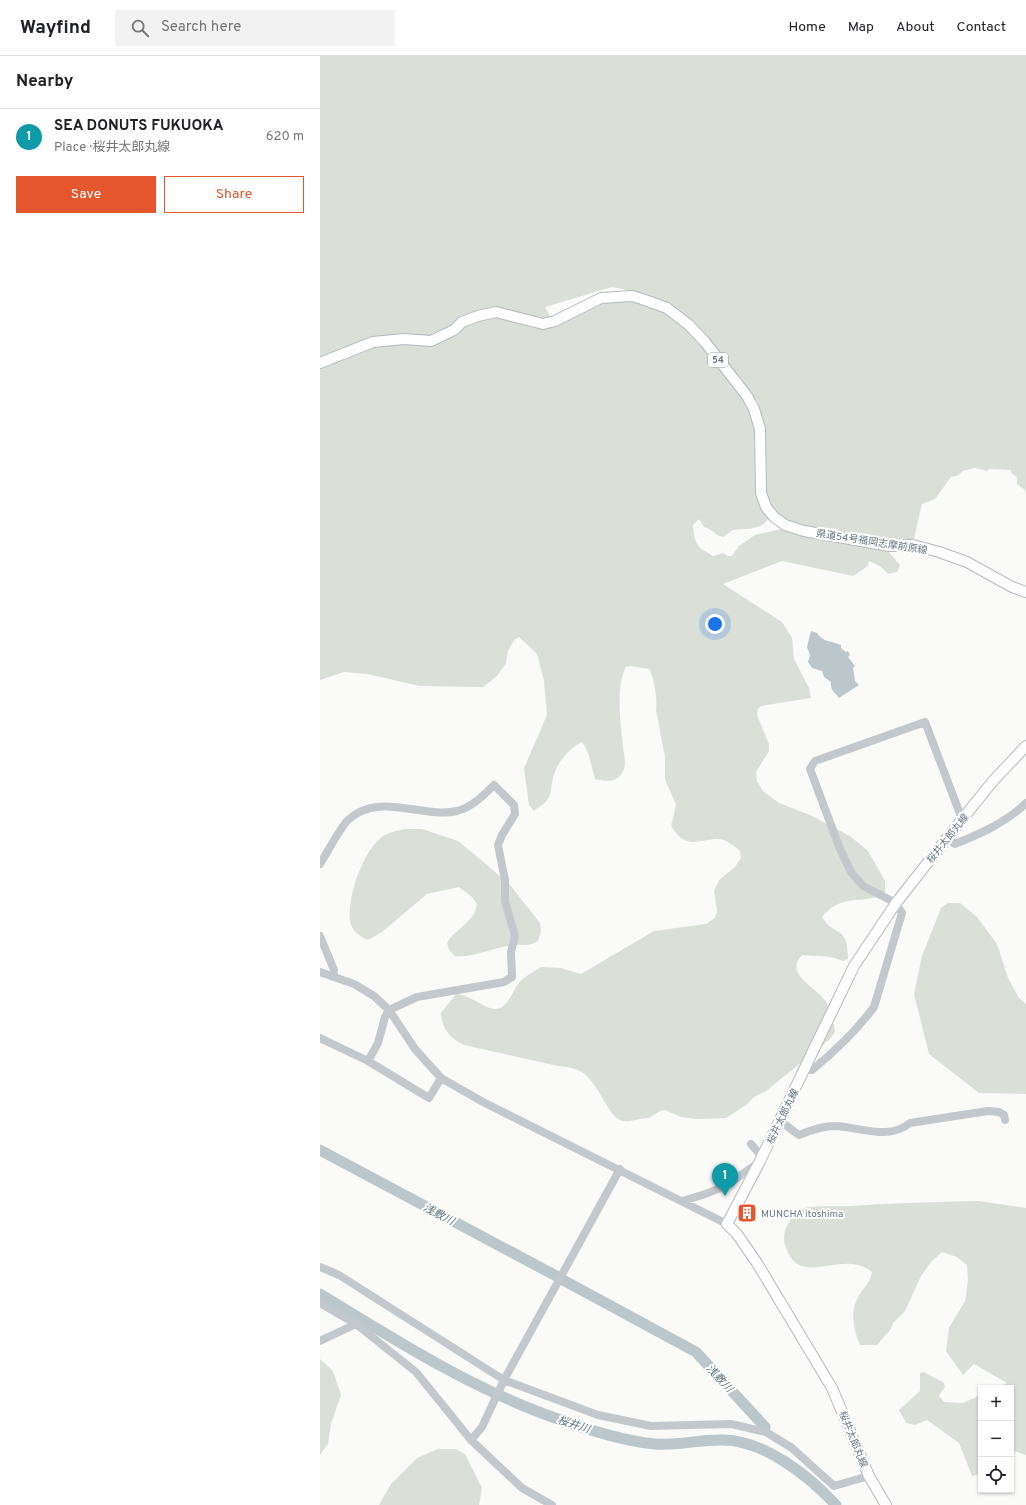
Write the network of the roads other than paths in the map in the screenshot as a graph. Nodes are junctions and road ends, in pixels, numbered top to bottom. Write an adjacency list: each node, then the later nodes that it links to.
1 (320, 363): 2 (main road, 県道54号福岡志摩前原線 / 54)
2 (1026, 592)
3 (1026, 746): 5 (main road, 桜井太郎丸線)
4 (1026, 802): 6 (street)
5 (962, 819): 6 (main road, 桜井太郎丸線); 8 (street)
6 (947, 838): 8 (main road, 桜井太郎丸線)
7 (320, 864): 12 (street)
8 (896, 903): 15 (main road, 桜井太郎丸線); 15 (street)
9 (320, 936): 11 (street)
10 (320, 972): 11 (street)
11 (333, 976): 12 (street)
12 (389, 1010): 14 (street); 16 (street)
13 (320, 1038): 14 (street)
14 (368, 1061): 16 (street)
15 (805, 1069): 18 (main road, 桜井太郎丸線)
16 (441, 1078): 21 (street)
17 (1005, 1120): 18 (street)
18 (780, 1121): 20 (main road, 桜井太郎丸線)
19 (751, 1144): 20 (street)
20 (761, 1160): 22 (street); 23 (main road, 桜井太郎丸線)
21 (620, 1169): 22 (street); 28 (street)
22 (682, 1201): 23 (street)
23 (727, 1224): 30 (main road, 桜井太郎丸線)
24 (320, 1267): 28 (street)
25 (320, 1303): 26 (street)
26 (356, 1324): 27 (street); 29 (street)
27 (320, 1341)
28 (503, 1383): 29 (street); 30 (street)
29 (471, 1440): 31 (street)
30 (869, 1476): 32 (main road, 桜井太郎丸線)
31 (552, 1505)
32 (886, 1505)

